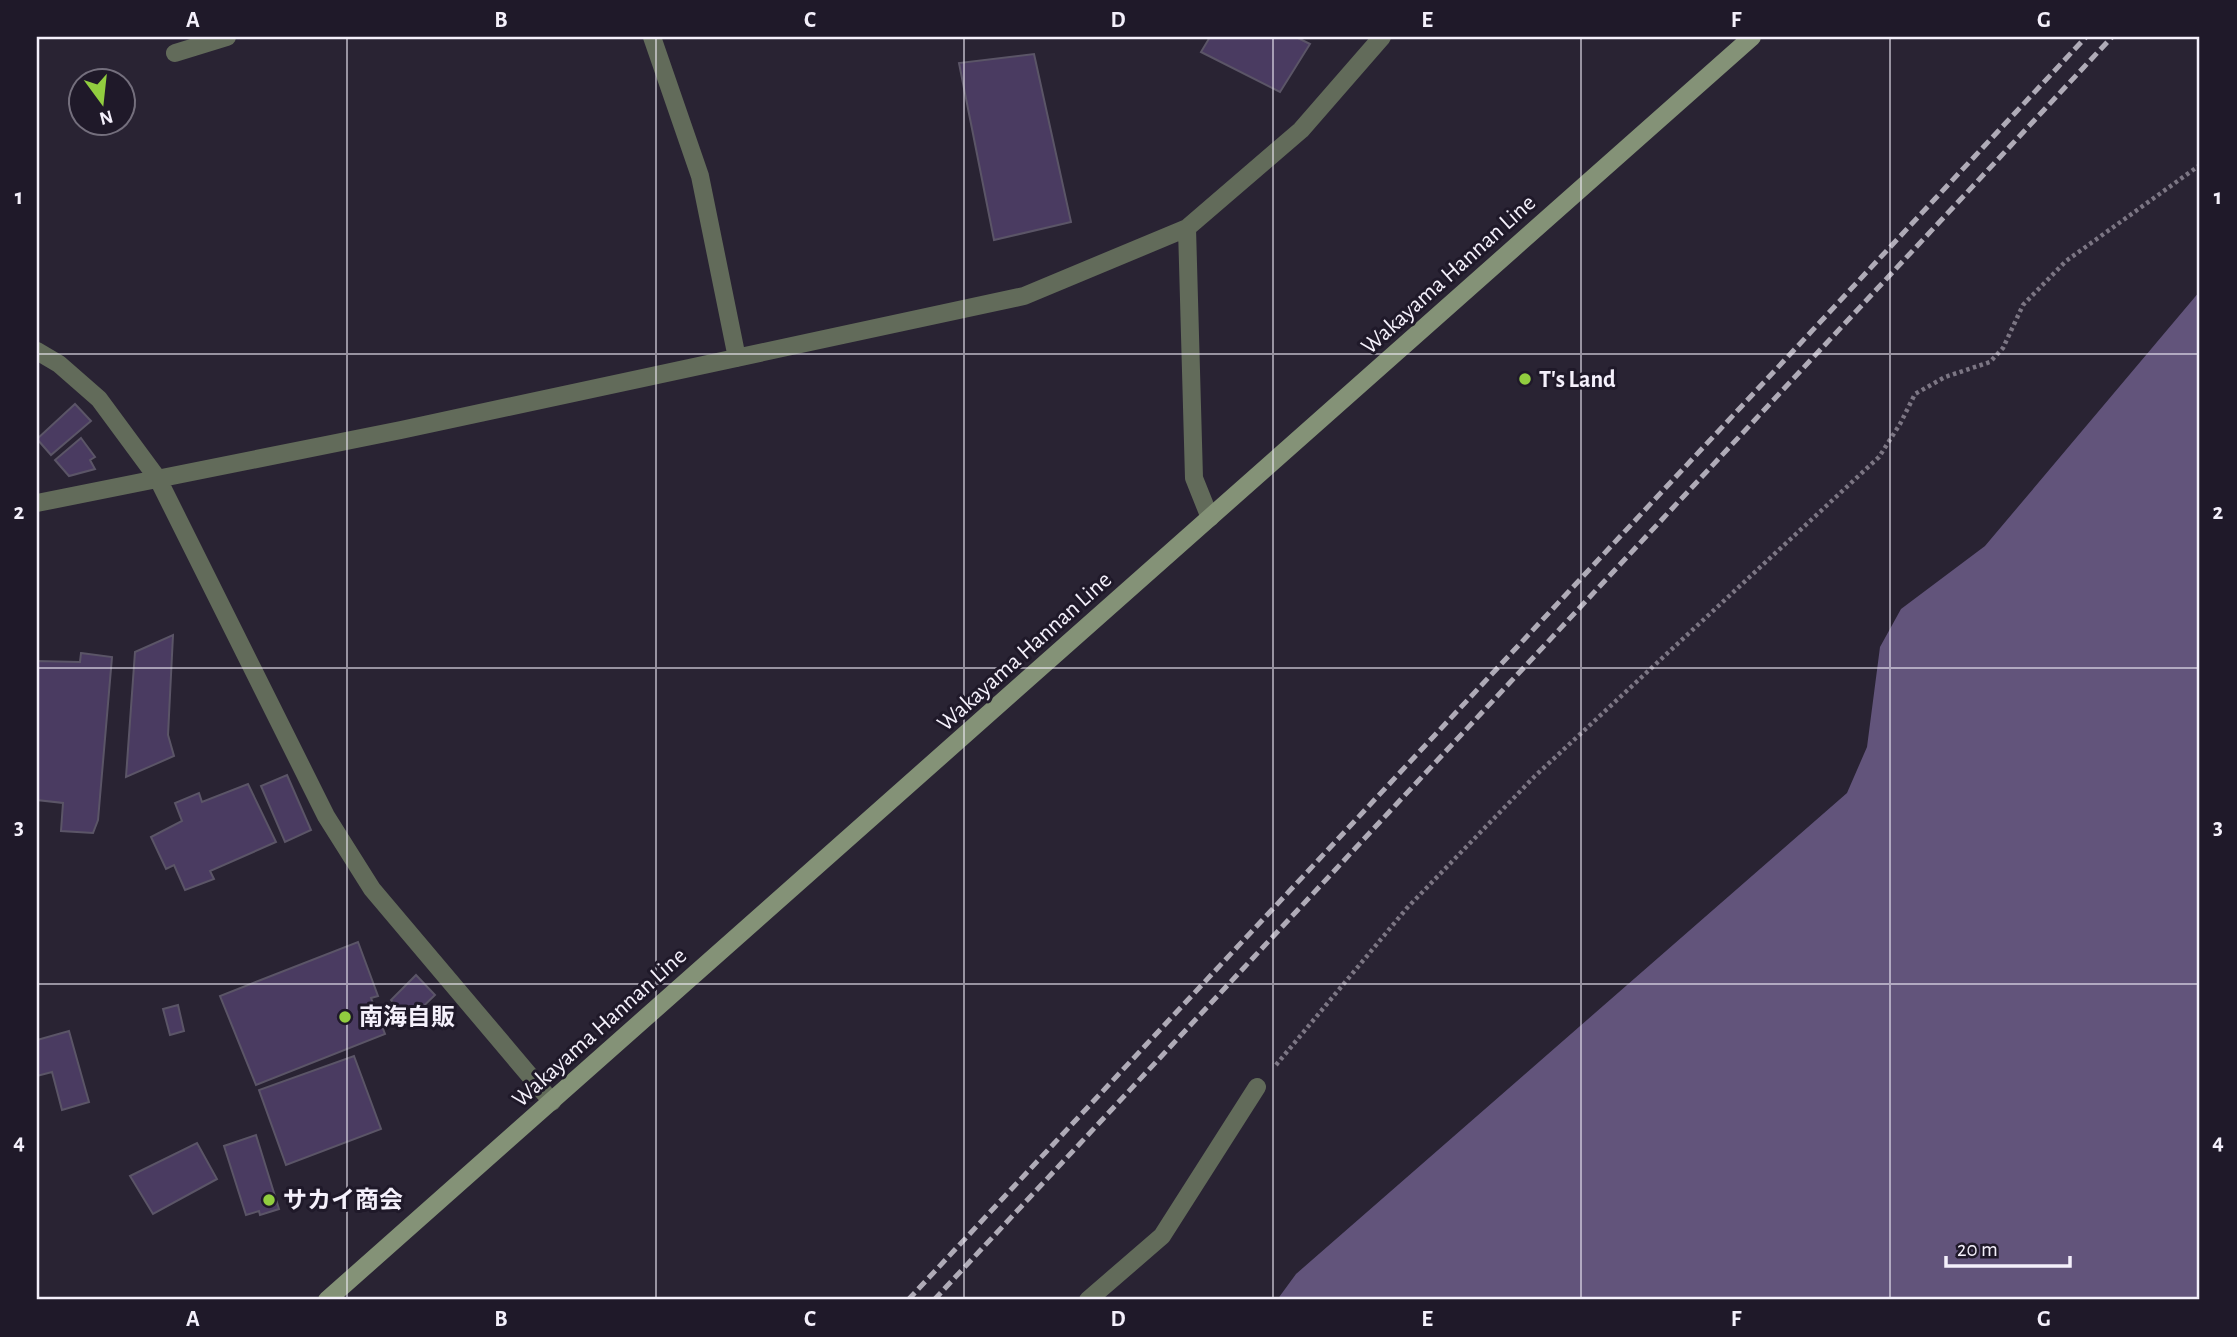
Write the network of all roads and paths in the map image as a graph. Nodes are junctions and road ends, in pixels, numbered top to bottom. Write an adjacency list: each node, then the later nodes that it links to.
1 (227, 37): 5 (street)
2 (652, 37): 9 (street)
3 (1382, 37): 7 (street)
4 (1752, 37): 12 (main road, Wakayama Hannan Line)
5 (175, 53)
6 (2200, 165): 13 (path)
7 (1187, 228): 9 (street); 12 (street)
8 (37, 351): 10 (street)
9 (737, 358): 10 (street)
10 (158, 479): 11 (street); 14 (street)
11 (37, 503)
12 (1210, 518): 14 (main road, Wakayama Hannan Line)
13 (1258, 1087): 16 (street)
14 (552, 1102): 15 (main road, Wakayama Hannan Line)
15 (327, 1300)
16 (1088, 1300)

